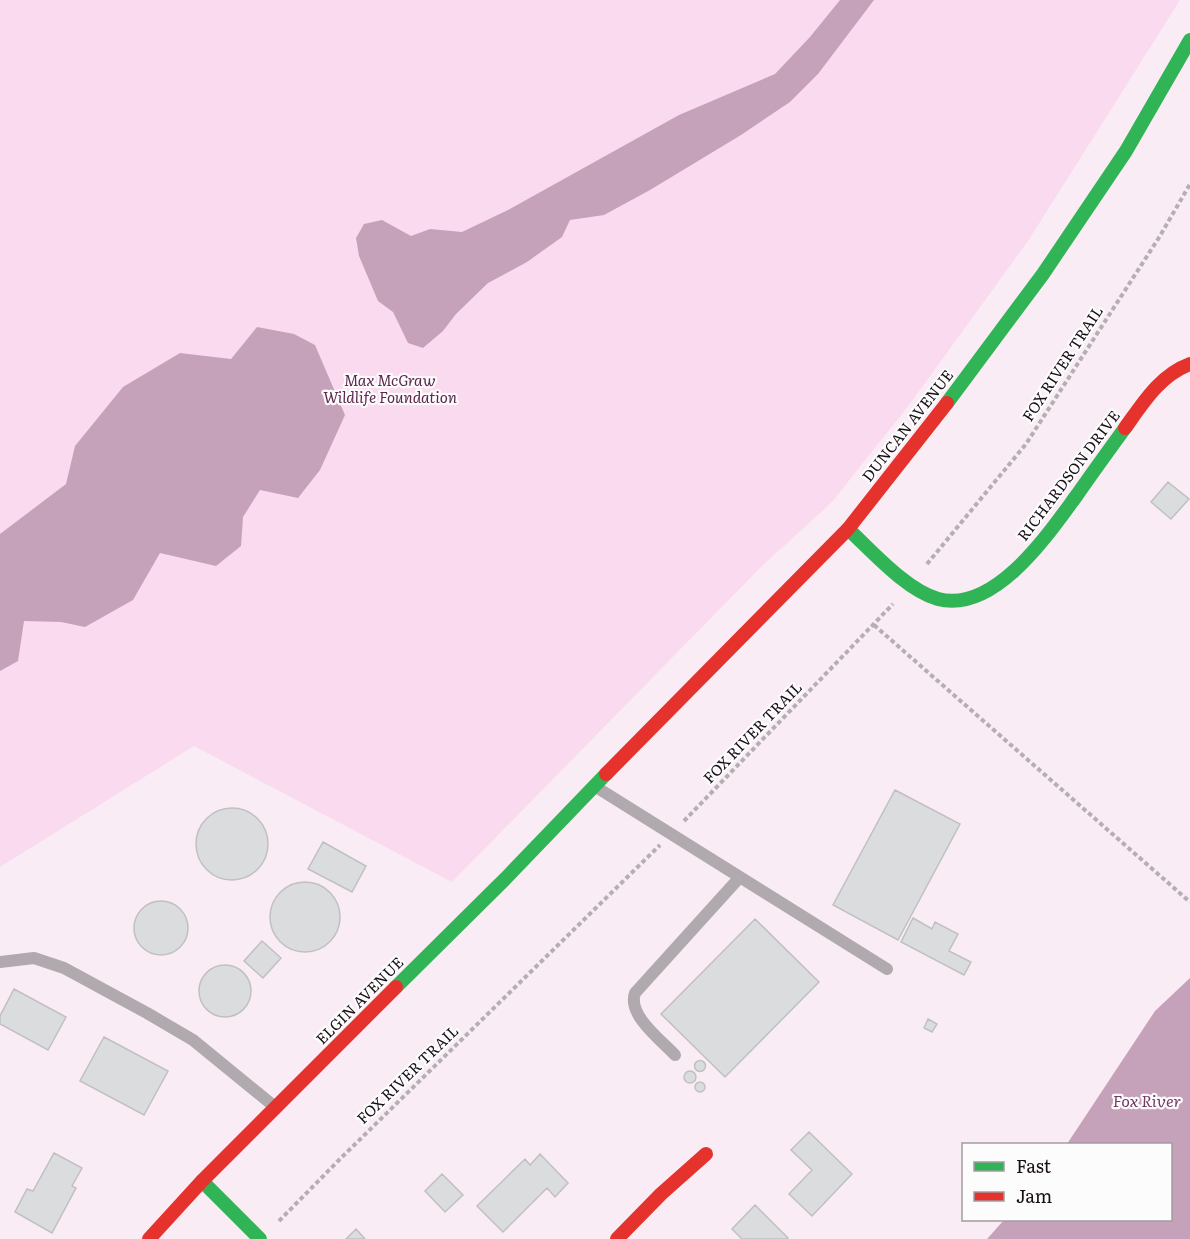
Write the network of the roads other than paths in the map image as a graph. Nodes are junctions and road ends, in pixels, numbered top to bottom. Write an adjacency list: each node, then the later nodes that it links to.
1 (1190, 40): 3 (street, DUNCAN AVENUE)
2 (1190, 363): 3 (street, RICHARDSON DRIVE)
3 (848, 529): 4 (street, DUNCAN AVENUE)
4 (595, 786): 5 (lane); 9 (street, ELGIN AVENUE)
5 (740, 877): 7 (lane); 8 (lane)
6 (0, 962): 9 (lane)
7 (887, 969)
8 (675, 1055)
9 (276, 1108): 11 (street, ELGIN AVENUE)
10 (706, 1154): 14 (street)
11 (202, 1181): 12 (street, ELGIN AVENUE); 13 (street)
12 (149, 1239)
13 (260, 1239)
14 (617, 1239)

